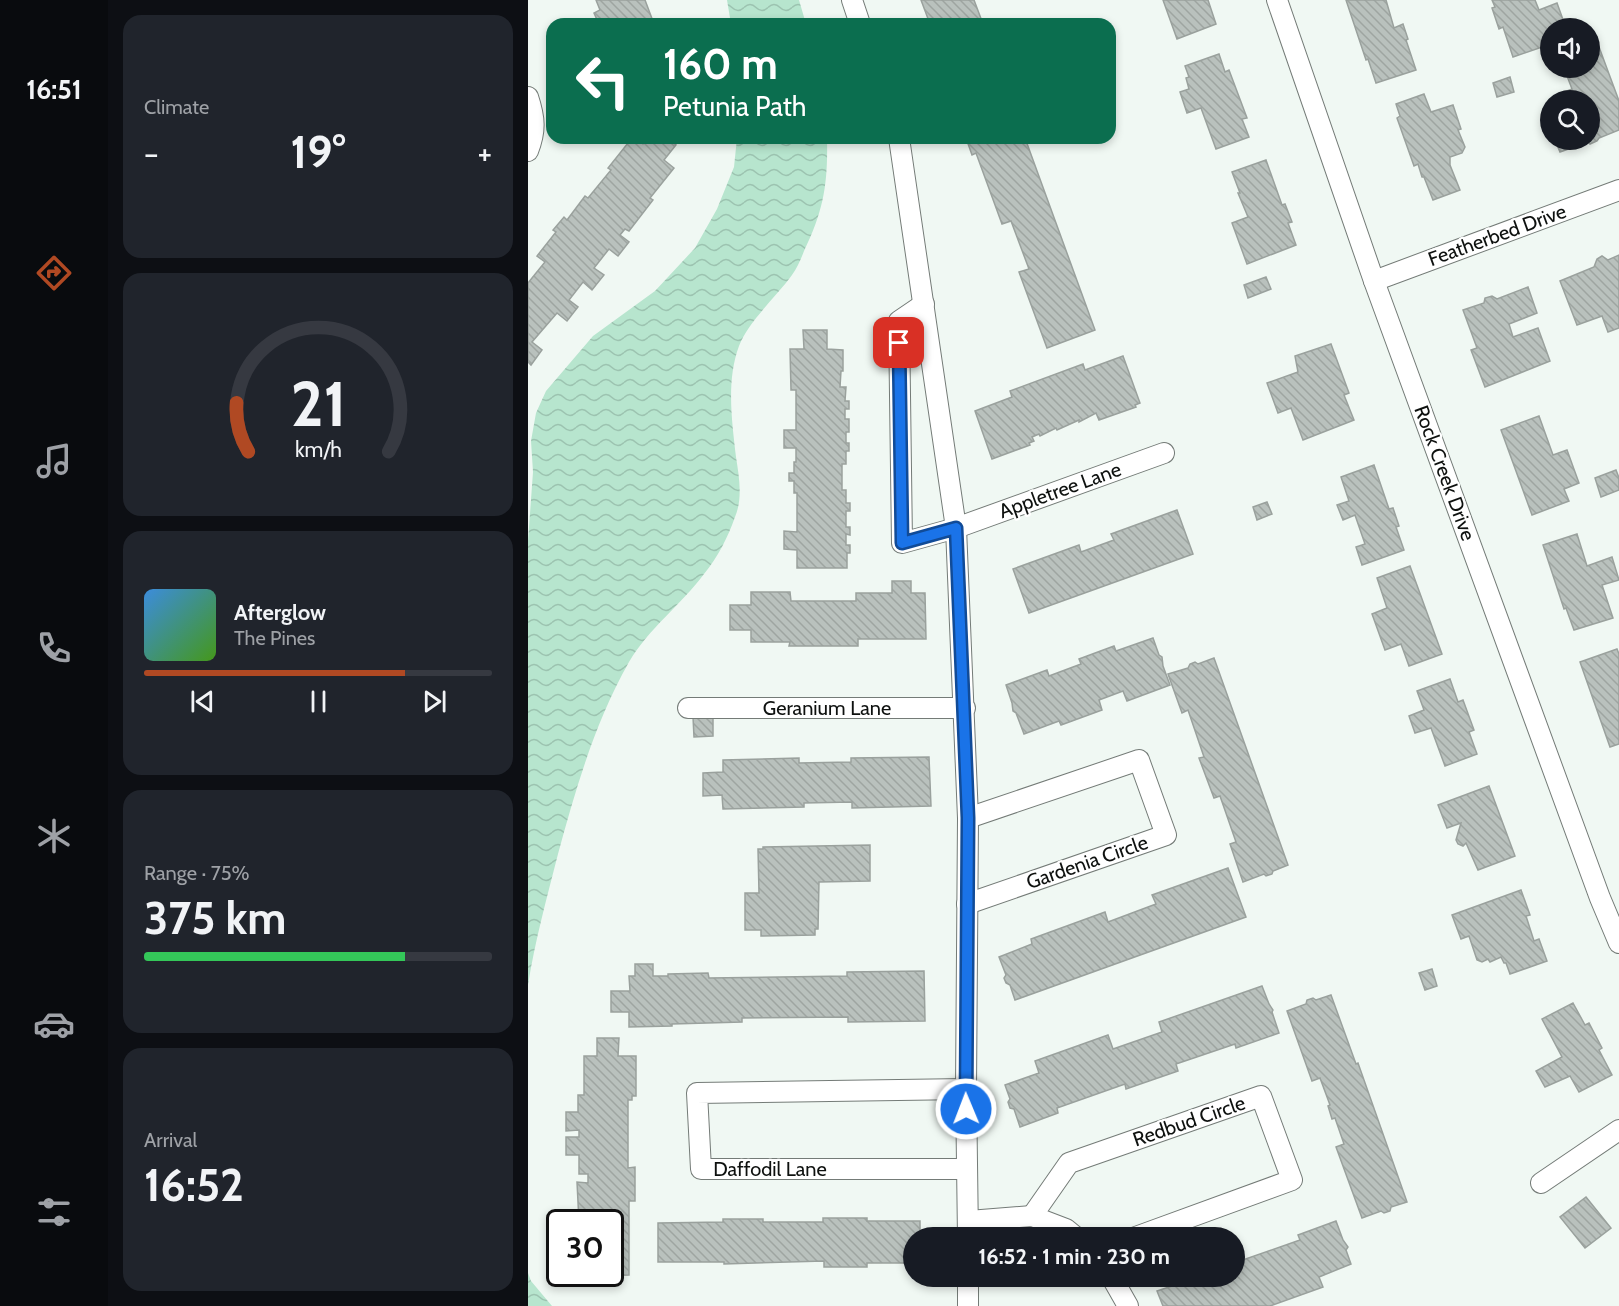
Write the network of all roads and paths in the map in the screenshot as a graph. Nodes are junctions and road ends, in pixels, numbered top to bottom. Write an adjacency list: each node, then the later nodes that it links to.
1 (852, 0): 3 (street)
2 (1277, 0): 8 (street, Rock Creek Drive)
3 (859, 18)
4 (529, 106): 6 (street)
5 (900, 144): 9 (street)
6 (528, 151)
7 (1619, 190): 8 (street, Featherbed Drive)
8 (1374, 281): 16 (street, Rock Creek Drive)
9 (924, 304): 11 (street); 11 (street, Appletree Lane)
10 (1164, 453): 11 (street, Appletree Lane)
11 (956, 528): 13 (street)
12 (688, 708): 13 (street, Geranium Lane)
13 (965, 708): 14 (street)
14 (968, 818): 15 (street); 15 (street, Gardenia Circle)
15 (967, 904): 17 (street)
16 (1619, 942)
17 (966, 1089): 19 (street); 19 (street, Daffodil Lane)
18 (1619, 1130): 20 (street)
19 (968, 1168): 22 (street)
20 (1541, 1183)
21 (1032, 1216): 23 (street); 24 (street); 25 (street, Redbud Circle)
22 (968, 1227)
23 (978, 1227)
24 (1059, 1227)
25 (1163, 1227)
26 (968, 1287): 28 (street)
27 (1117, 1287): 29 (street)
28 (968, 1306)
29 (1128, 1306)

